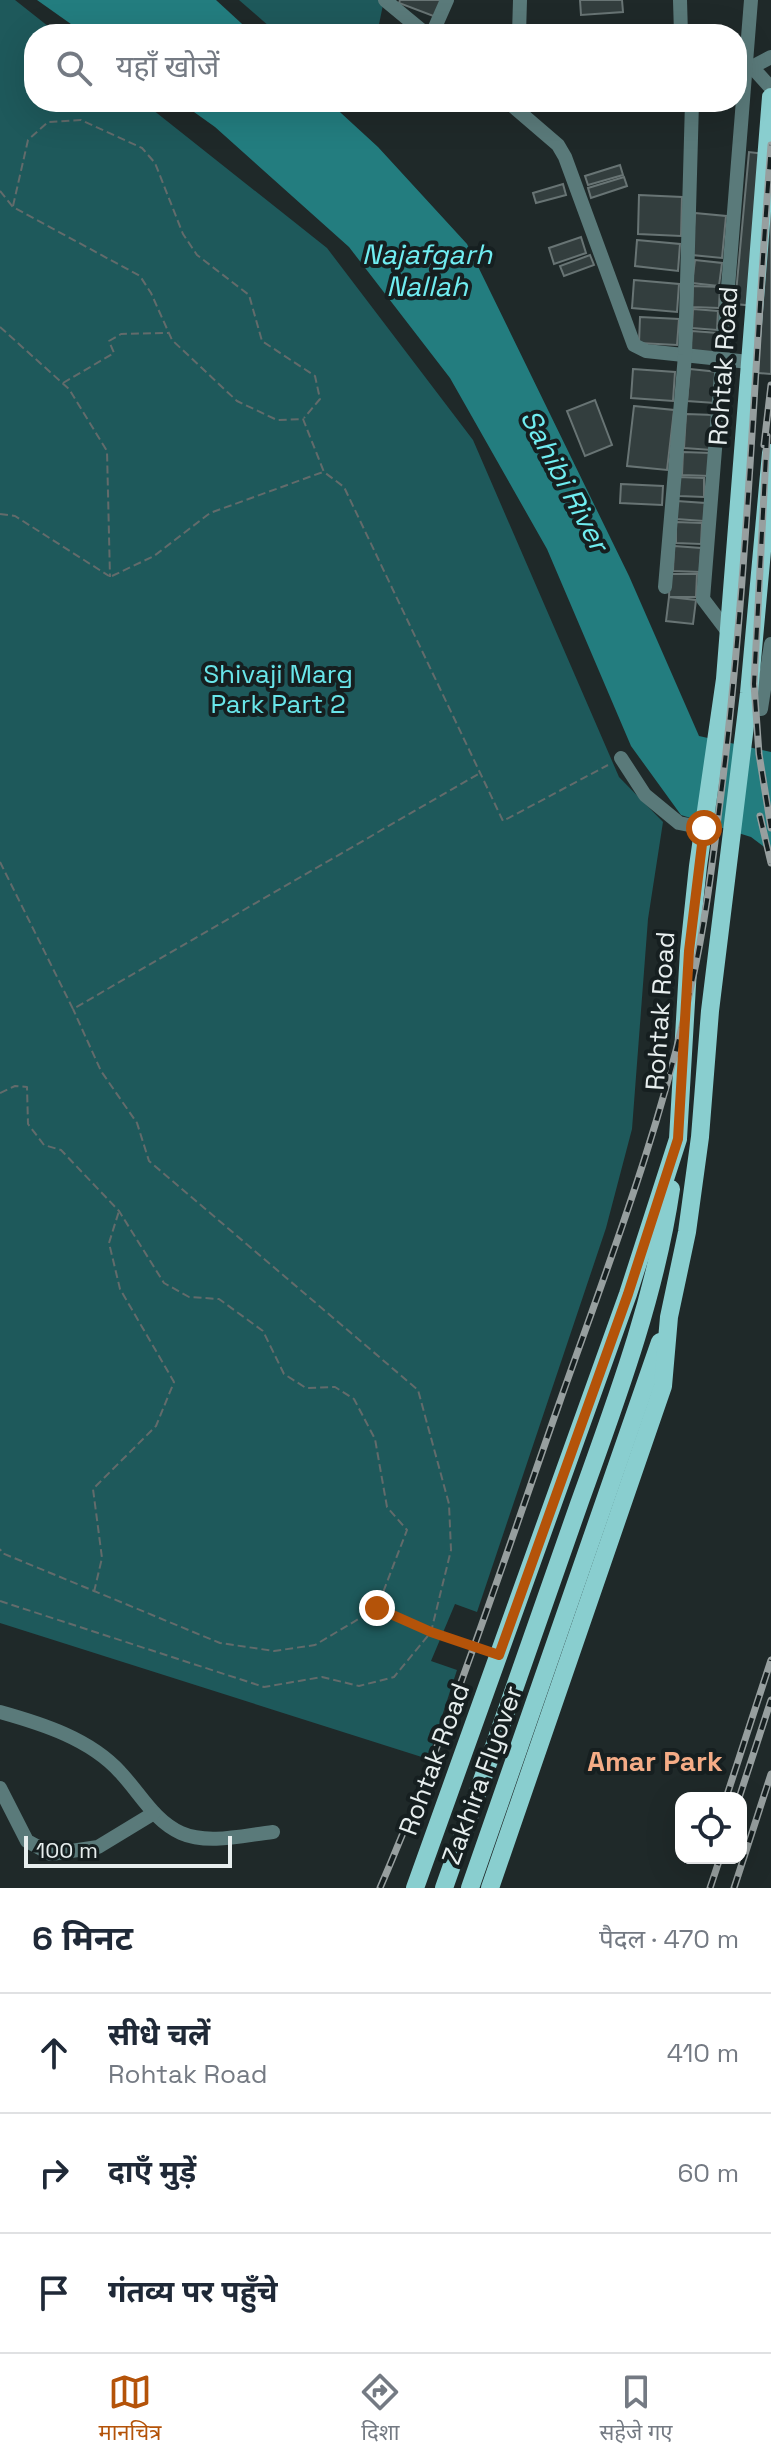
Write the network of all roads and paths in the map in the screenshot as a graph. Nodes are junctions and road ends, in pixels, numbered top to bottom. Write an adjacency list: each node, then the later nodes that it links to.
1 (385, 0): 6 (street)
2 (447, 0): 7 (street)
3 (520, 0): 8 (street)
4 (680, 0): 9 (street)
5 (751, 0): 11 (street)
6 (416, 24)
7 (434, 24)
8 (519, 24)
9 (681, 24)
10 (771, 57): 11 (street)
11 (749, 66): 12 (street); 13 (street)
12 (771, 88)
13 (747, 89)
14 (771, 97): 24 (main road, Rohtak Road)
15 (521, 112): 22 (street)
16 (692, 112): 22 (street)
17 (745, 112): 23 (street)
18 (0, 191): 19 (path)
19 (13, 207): 21 (path); 26 (path)
20 (0, 327): 25 (path)
21 (169, 333): 25 (path); 26 (path)
22 (685, 355): 23 (street); 31 (street)
23 (723, 359): 24 (street); 32 (street)
24 (749, 362): 32 (main road, Rohtak Road)
25 (63, 383): 30 (path)
26 (303, 419): 28 (path)
27 (771, 453): 34 (main road, Rohtak Road)
28 (324, 472): 30 (path); 37 (path)
29 (0, 514): 30 (path)
30 (110, 577)
31 (665, 587)
32 (728, 632): 38 (main road, Rohtak Road)
33 (771, 644): 35 (street)
34 (749, 693): 35 (street); 44 (main road, Rohtak Road)
35 (766, 715)
36 (621, 758): 37 (path); 38 (street)
37 (480, 773): 40 (path)
38 (704, 828): 42 (main road, Rohtak Road)
39 (0, 862): 40 (path)
40 (73, 1009): 49 (path)
41 (0, 1093): 43 (path)
42 (678, 1139): 50 (main road, Rohtak Road); 56 (main road, Zakhira Flyover)
43 (119, 1211): 46 (path); 48 (path)
44 (669, 1317): 57 (main road, Zakhira Flyover); 58 (main road, Rohtak Road)
45 (0, 1549): 46 (path)
46 (94, 1593): 48 (path)
47 (0, 1601): 49 (path)
48 (377, 1608): 49 (path)
49 (431, 1632): 50 (path)
50 (499, 1655): 55 (main road, Rohtak Road)
51 (0, 1712): 53 (street)
52 (0, 1788): 53 (street)
53 (154, 1813): 54 (street)
54 (273, 1832)
55 (415, 1888)
56 (444, 1888)
57 (470, 1888)
58 (490, 1888)

